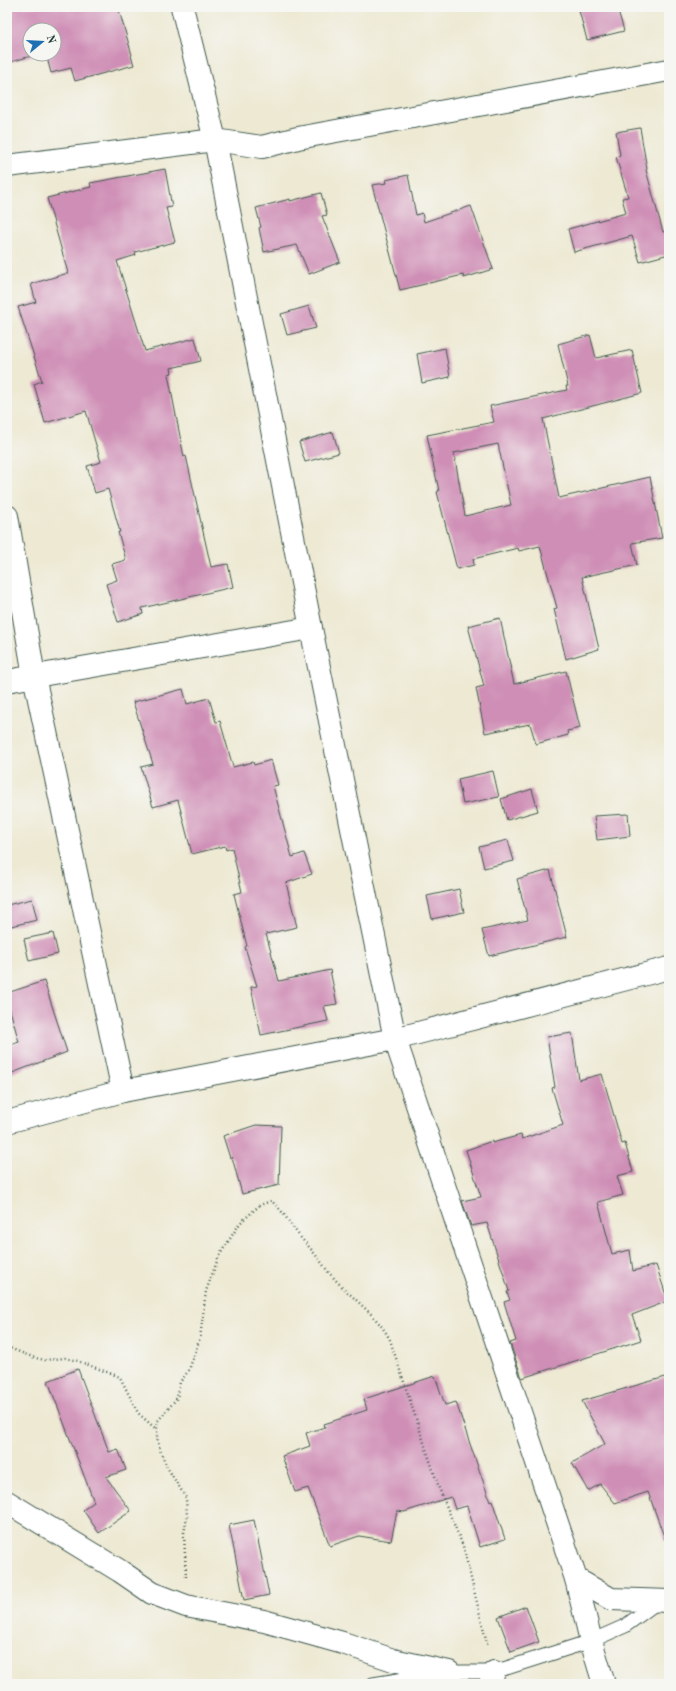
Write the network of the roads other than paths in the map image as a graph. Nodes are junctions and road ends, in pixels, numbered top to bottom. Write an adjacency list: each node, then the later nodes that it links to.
1 (182, 7): 3 (street)
2 (669, 70): 3 (street)
3 (215, 140): 4 (street); 6 (street)
4 (7, 166)
5 (7, 516): 7 (street)
6 (311, 628): 7 (street); 10 (street)
7 (34, 676): 8 (street); 11 (street)
8 (7, 681)
9 (669, 968): 10 (street)
10 (395, 1039): 11 (street); 14 (street)
11 (123, 1091): 12 (street)
12 (7, 1122)
13 (7, 1502): 17 (street)
14 (576, 1579): 15 (street); 16 (street)
15 (665, 1601): 16 (lane)
16 (591, 1641): 18 (lane); 20 (street)
17 (449, 1672): 18 (lane); 19 (lane)
18 (492, 1678)
19 (373, 1684)
20 (604, 1684)

